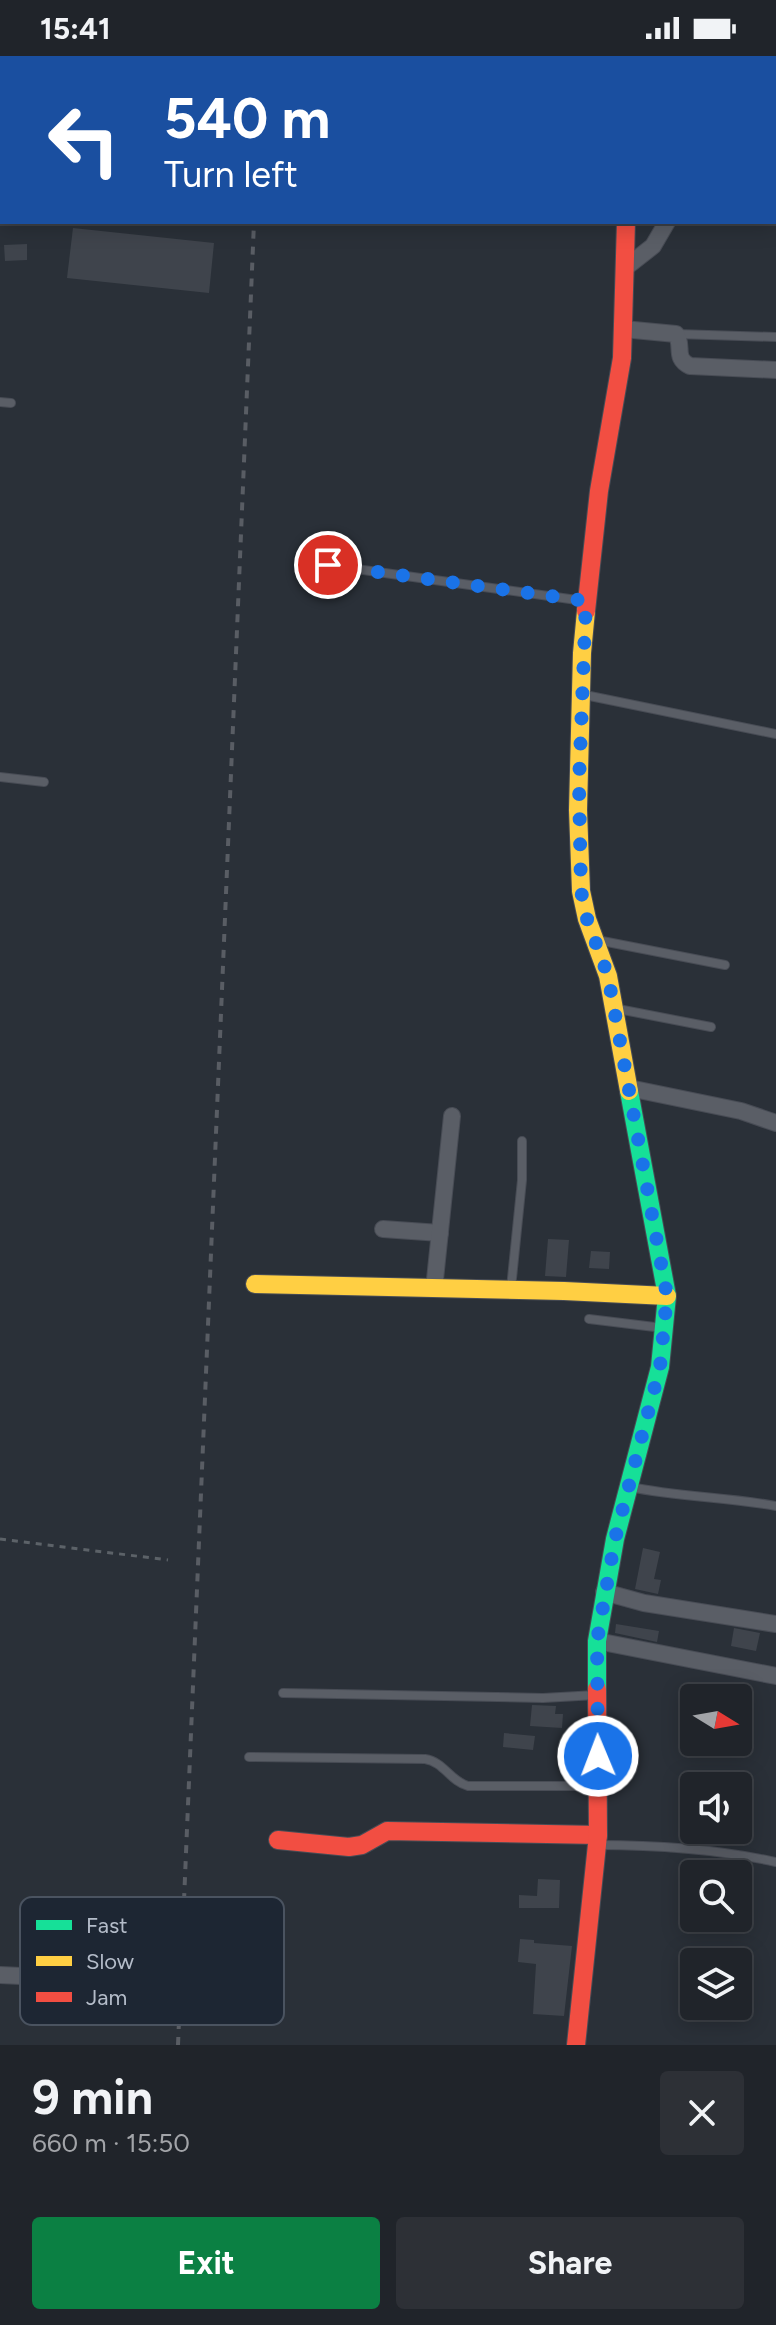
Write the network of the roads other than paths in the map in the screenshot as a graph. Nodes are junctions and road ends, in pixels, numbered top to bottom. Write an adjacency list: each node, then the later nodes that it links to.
1 (626, 224): 3 (street)
2 (666, 224): 3 (street)
3 (625, 268): 4 (street)
4 (623, 329): 5 (street); 11 (street)
5 (676, 334): 6 (lane); 7 (street)
6 (776, 337)
7 (776, 370)
8 (0, 402): 9 (lane)
9 (11, 403)
10 (328, 565): 11 (lane)
11 (586, 601): 12 (street)
12 (581, 694): 13 (lane); 16 (street)
13 (776, 734)
14 (0, 777): 15 (lane)
15 (44, 782)
16 (596, 940): 17 (lane); 18 (street)
17 (725, 965)
18 (614, 1008): 19 (lane); 20 (street)
19 (711, 1027)
20 (629, 1088): 22 (street); 29 (street)
21 (452, 1116): 25 (street)
22 (776, 1123)
23 (522, 1141): 28 (lane)
24 (383, 1229): 25 (street)
25 (440, 1233): 27 (street)
26 (255, 1284): 27 (street)
27 (434, 1289): 28 (street)
28 (510, 1291): 29 (street)
29 (667, 1296): 31 (street)
30 (589, 1319): 31 (lane)
31 (666, 1328): 32 (street)
32 (628, 1487): 33 (lane); 34 (street)
33 (776, 1506)
34 (604, 1592): 35 (street); 36 (street)
35 (776, 1624)
36 (597, 1641): 37 (street); 39 (street)
37 (776, 1676)
38 (283, 1693): 39 (lane)
39 (597, 1695): 41 (street)
40 (249, 1757): 41 (lane)
41 (598, 1786): 43 (street)
42 (278, 1840): 43 (street)
43 (597, 1840): 44 (lane); 47 (street)
44 (776, 1862)
45 (0, 1975): 46 (street)
46 (20, 1976)
47 (576, 2045)

